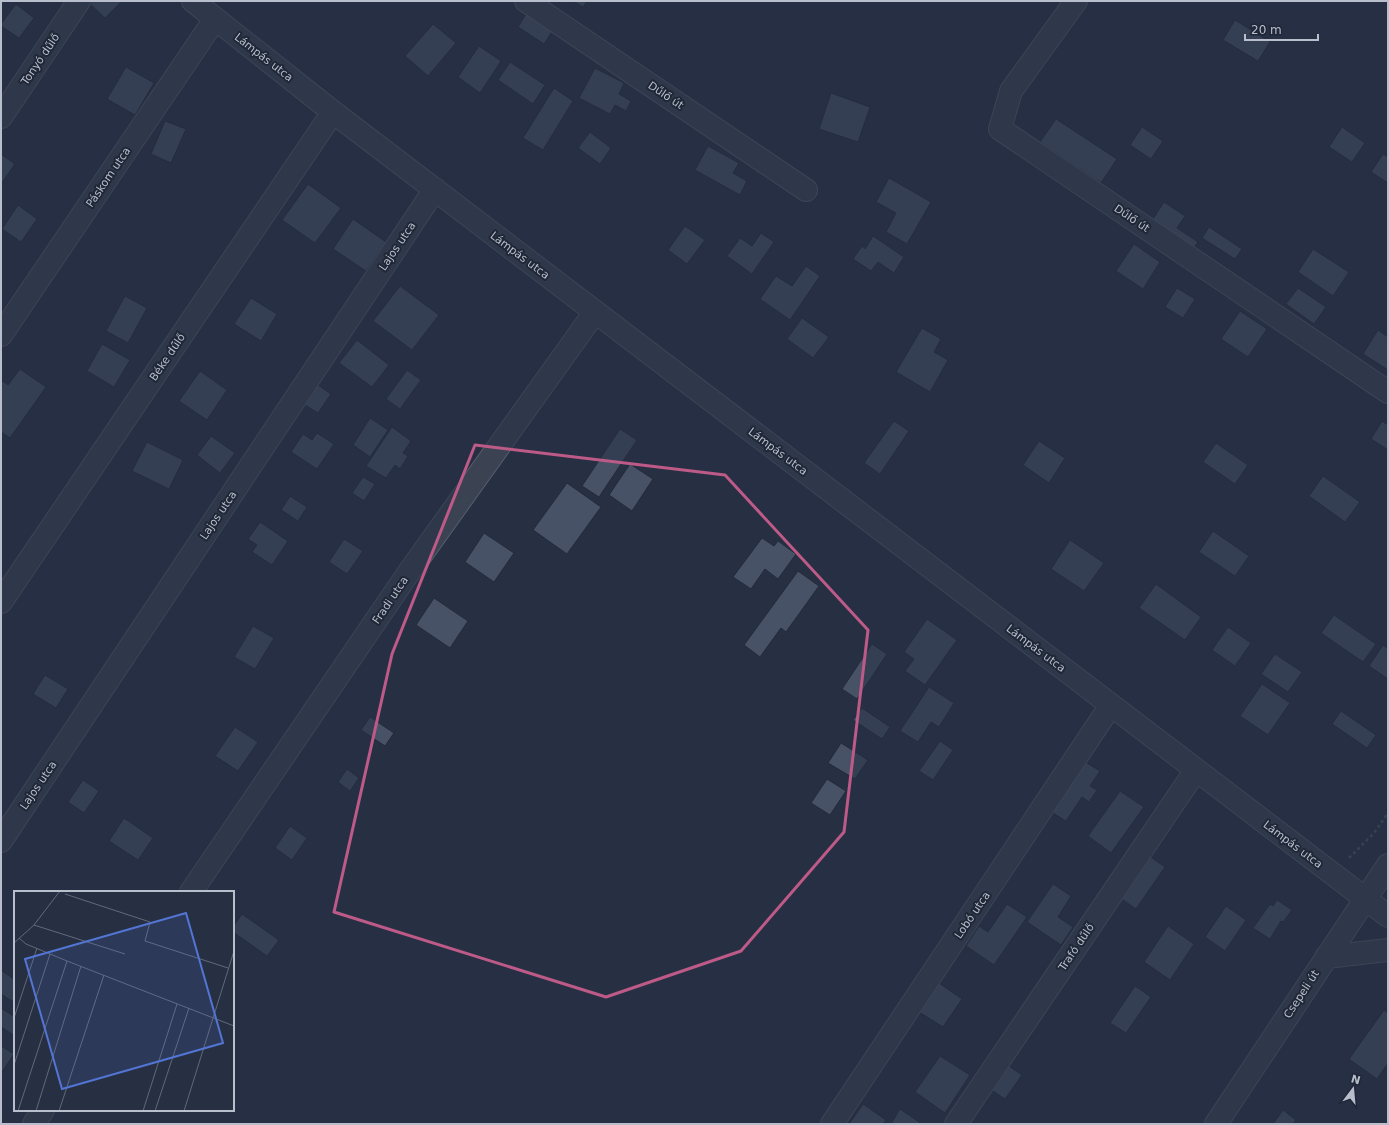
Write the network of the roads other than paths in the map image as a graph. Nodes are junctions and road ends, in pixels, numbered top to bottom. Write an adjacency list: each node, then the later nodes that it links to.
1 (79, 1): 7 (street, Tonyó dűlő)
2 (192, 1): 5 (street, Lámpás utca)
3 (526, 1): 9 (street, Dűlő út)
4 (1076, 1): 12 (street, Dűlő út)
5 (215, 19): 6 (street, Lámpás utca); 11 (street, Páskom utca)
6 (333, 112): 8 (street, Lámpás utca); 13 (street, Béke dűlő)
7 (1, 117)
8 (435, 190): 10 (street, Lámpás utca); 16 (street, Lajos utca)
9 (806, 190)
10 (595, 312): 14 (street, Lámpás utca); 18 (street, Fradi utca)
11 (1, 335)
12 (1388, 392)
13 (1, 602)
14 (1111, 705): 15 (street, Lámpás utca); 25 (street, Lobó utca)
15 (1196, 770): 19 (street, Lámpás utca); 26 (street, Trafó dűlő)
16 (1, 842)
17 (1388, 865): 19 (street, Csepeli út)
18 (193, 891)
19 (1365, 899): 20 (street, Lámpás utca); 22 (street, Csepeli út)
20 (1388, 916)
21 (1388, 950): 22 (street)
22 (1326, 957): 27 (street, Csepeli út)
23 (42, 1111): 24 (street)
24 (34, 1124)
25 (832, 1124)
26 (956, 1124)
27 (1216, 1124)

